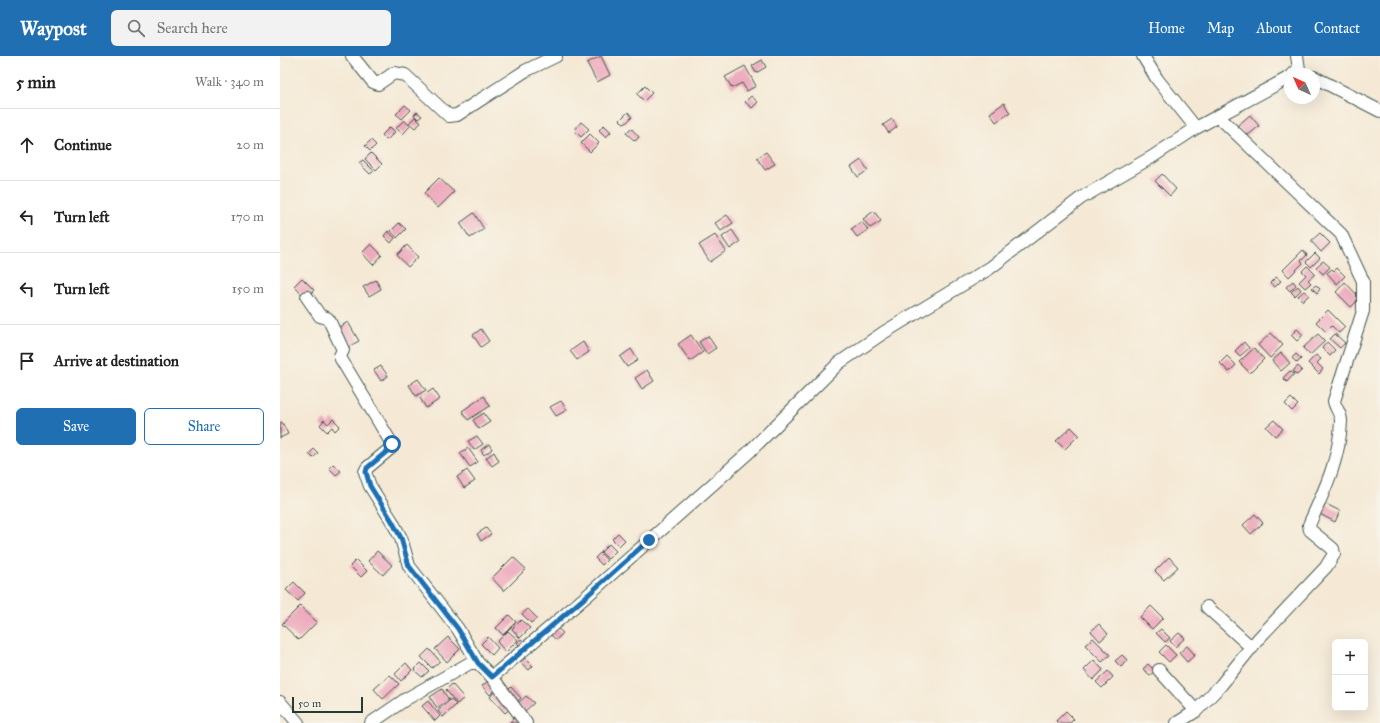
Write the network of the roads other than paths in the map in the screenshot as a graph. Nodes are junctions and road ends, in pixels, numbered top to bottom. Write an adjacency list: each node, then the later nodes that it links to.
1 (352, 56): 2 (street)
2 (556, 56)
3 (1143, 56): 10 (street)
4 (1298, 56): 5 (street)
5 (1298, 68)
6 (1320, 80): 8 (street)
7 (1284, 81): 9 (street)
8 (1380, 110)
9 (1218, 116): 10 (street); 13 (street)
10 (1196, 128): 16 (street)
11 (307, 297): 14 (street)
12 (1207, 607): 13 (street)
13 (1252, 648): 18 (street)
14 (478, 663): 16 (street); 20 (street)
15 (1159, 670): 18 (street)
16 (492, 677): 21 (street)
17 (280, 702): 19 (street)
18 (1196, 711): 22 (street)
19 (298, 723)
20 (371, 723)
21 (526, 723)
22 (1177, 723)

